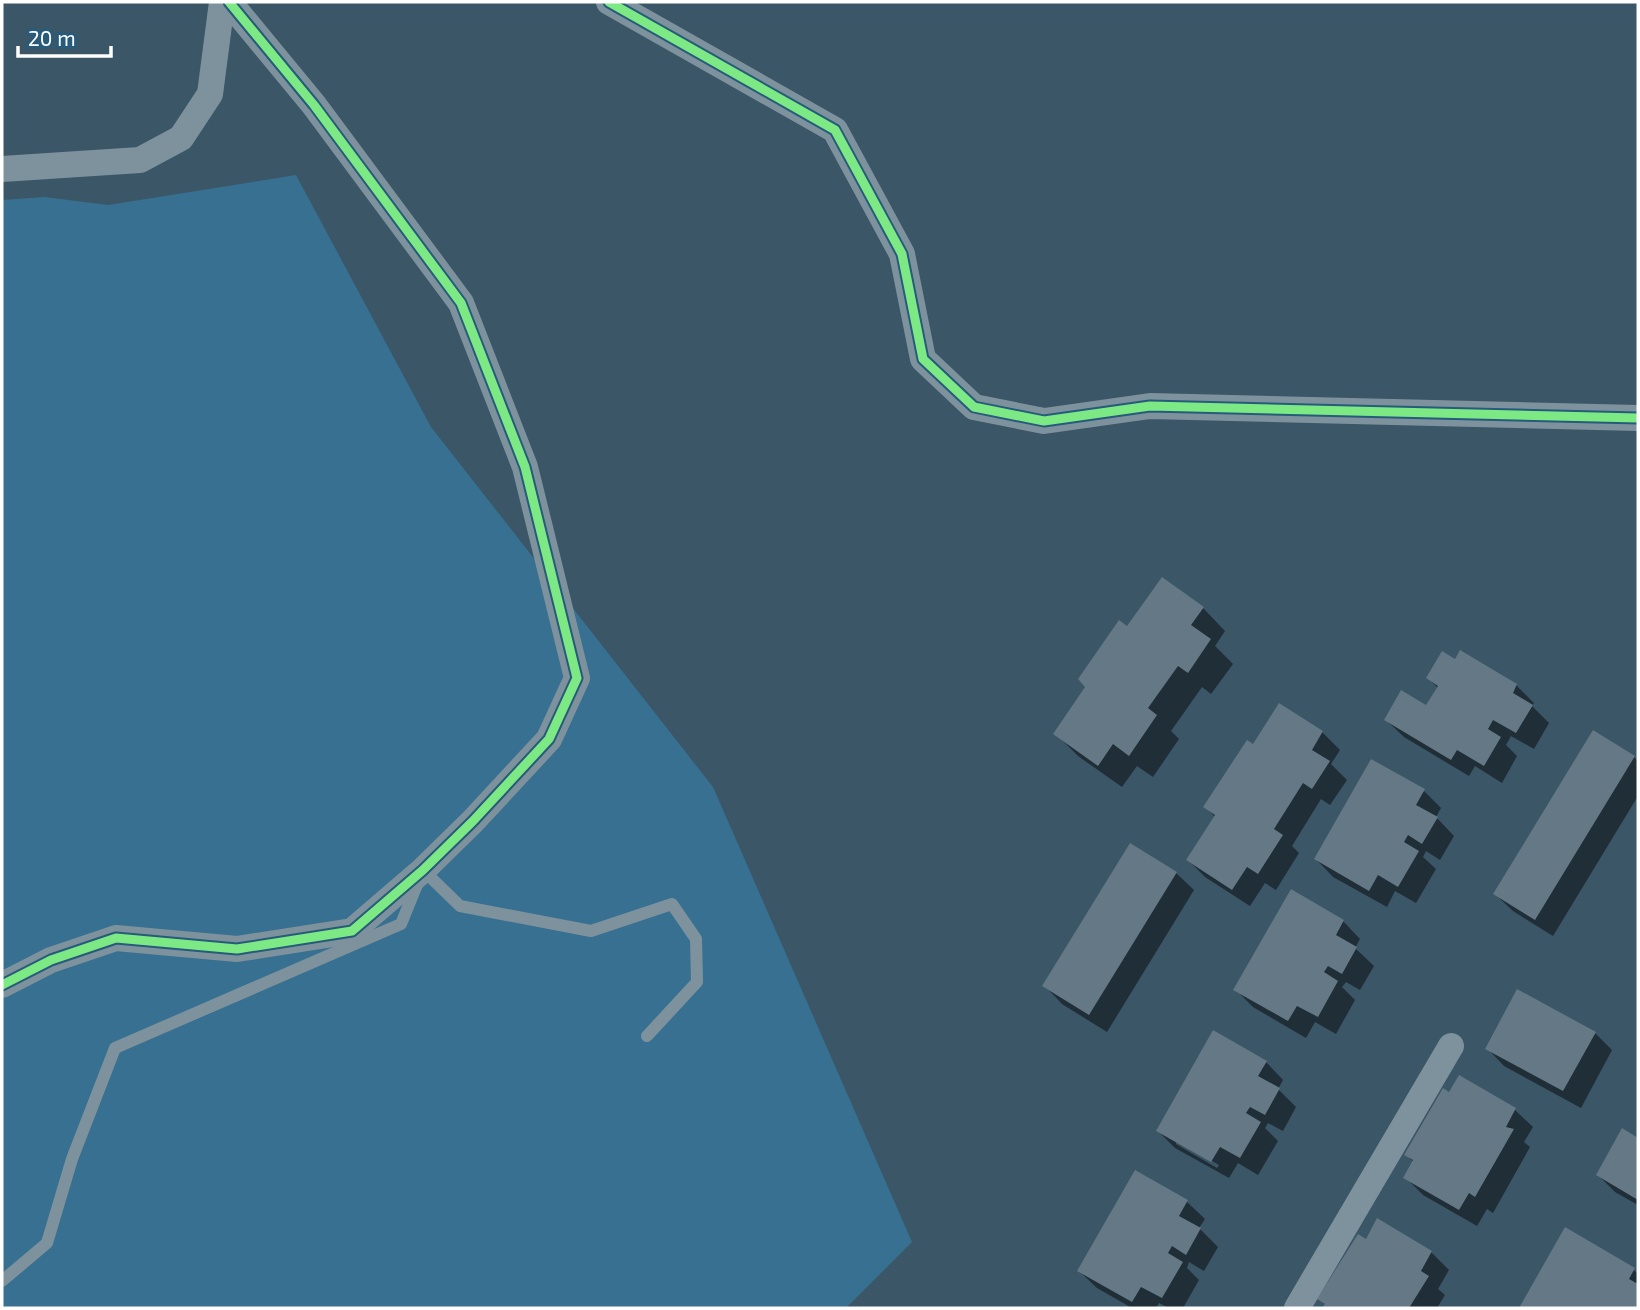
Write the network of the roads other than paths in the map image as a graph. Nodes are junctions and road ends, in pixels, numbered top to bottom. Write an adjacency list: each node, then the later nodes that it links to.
1 (222, 2): 4 (street)
2 (229, 2): 6 (street)
3 (609, 2): 5 (street)
4 (2, 169)
5 (1638, 418)
6 (423, 870): 7 (street); 8 (lane); 10 (lane)
7 (2, 985)
8 (647, 1036)
9 (1451, 1046): 11 (street)
10 (2, 1281)
11 (1297, 1308)

